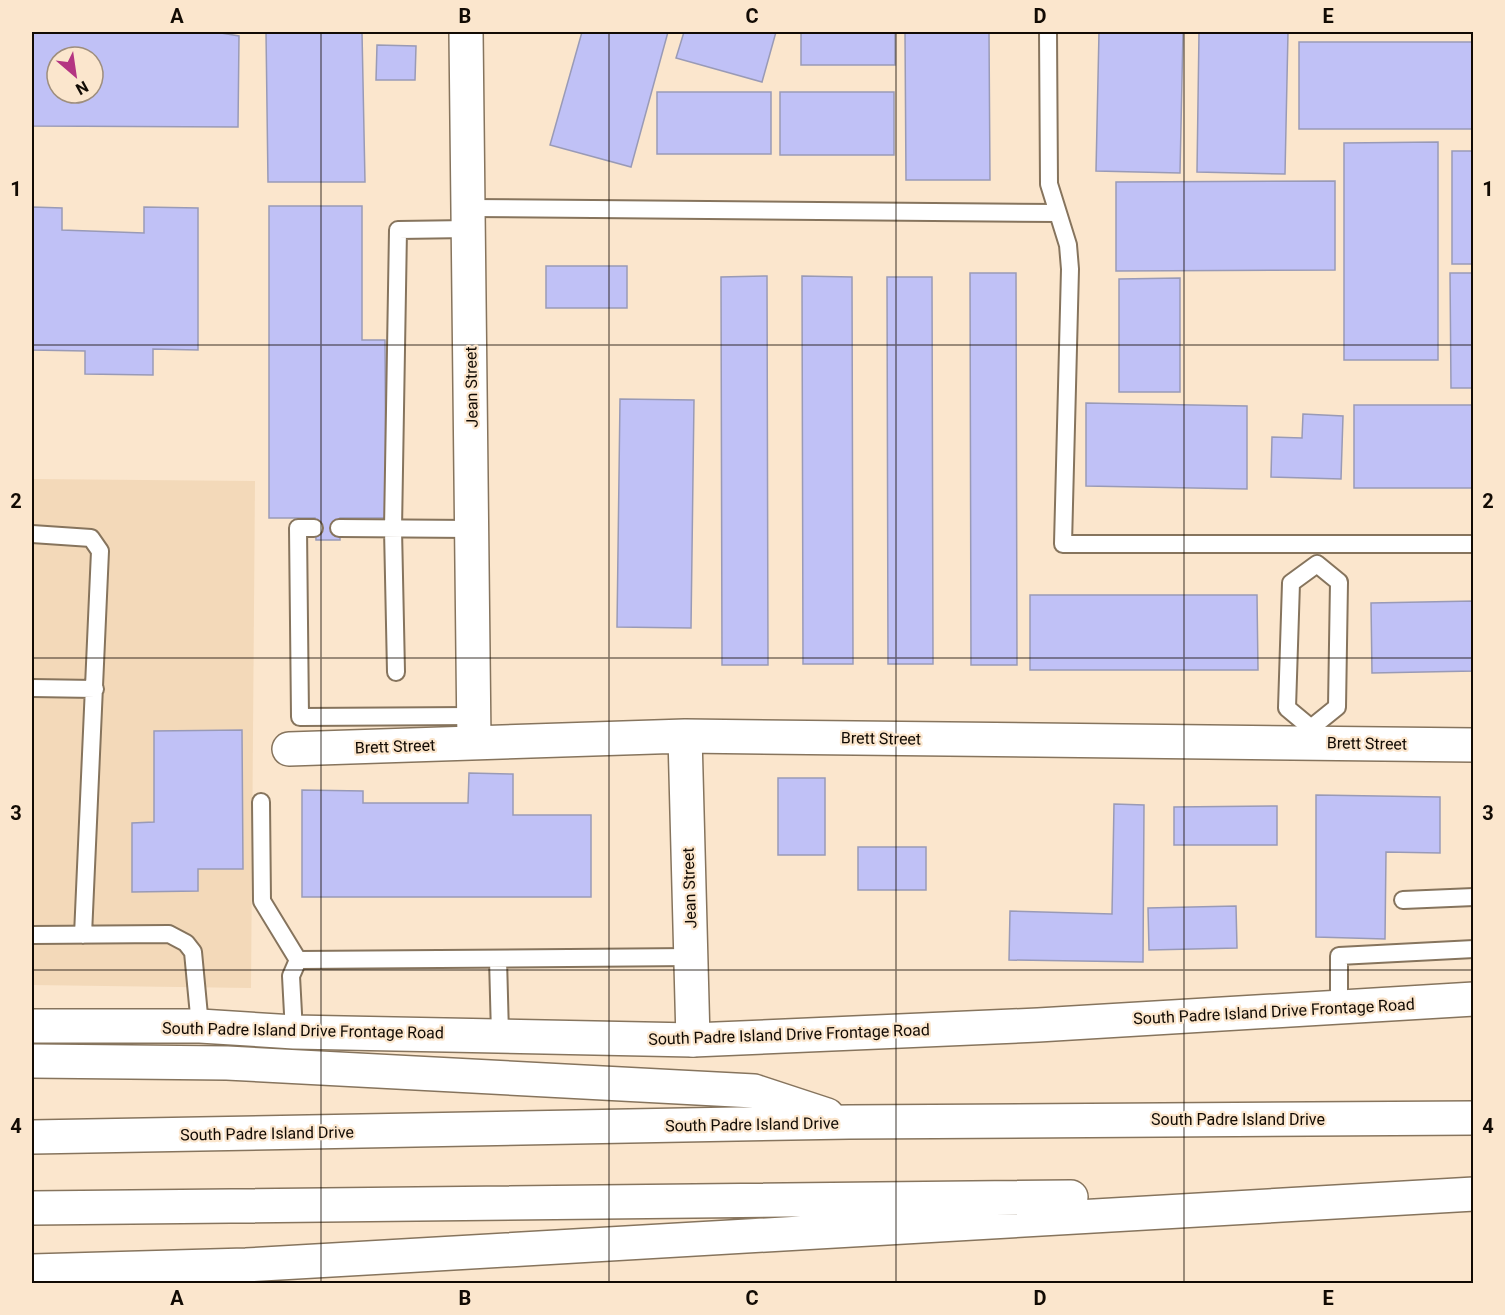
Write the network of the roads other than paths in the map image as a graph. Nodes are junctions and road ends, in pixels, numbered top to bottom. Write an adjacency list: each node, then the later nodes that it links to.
1 (466, 32): 4 (main road, Jean Street)
2 (1048, 32): 3 (lane)
3 (1058, 213): 4 (lane); 10 (lane)
4 (469, 218): 7 (lane); 8 (main road, Jean Street)
5 (314, 528): 16 (lane)
6 (339, 528): 7 (lane)
7 (393, 529): 8 (lane); 13 (lane)
8 (472, 530): 16 (main road, Jean Street)
9 (32, 534): 15 (lane)
10 (1316, 544): 11 (lane); 12 (lane)
11 (1473, 544)
12 (1317, 564): 17 (lane); 17 (lane)
13 (396, 672)
14 (32, 688): 15 (lane)
15 (95, 689): 25 (lane)
16 (474, 730): 18 (main road, Brett Street); 20 (main road, Brett Street)
17 (1311, 735): 18 (main road, Brett Street); 19 (main road, Brett Street)
18 (685, 736): 27 (main road, Jean Street)
19 (1473, 745)
20 (289, 749)
21 (261, 802): 29 (lane)
22 (1473, 897): 23 (lane)
23 (1402, 900)
24 (32, 935): 25 (lane)
25 (83, 935): 33 (lane)
26 (1473, 949): 31 (lane)
27 (691, 957): 28 (lane); 36 (main road, Jean Street)
28 (498, 958): 29 (lane); 35 (lane)
29 (298, 960): 34 (lane)
30 (1473, 999): 31 (main road, South Padre Island Drive Frontage Road)
31 (1339, 1007): 36 (main road, South Padre Island Drive Frontage Road)
32 (32, 1026): 33 (main road, South Padre Island Drive Frontage Road)
33 (200, 1026): 34 (main road, South Padre Island Drive Frontage Road)
34 (294, 1032): 35 (main road, South Padre Island Drive Frontage Road)
35 (500, 1034): 36 (main road, South Padre Island Drive Frontage Road)
36 (693, 1040)
37 (32, 1061): 39 (main road)
38 (1473, 1119): 39 (main road, South Padre Island Drive)
39 (849, 1122): 40 (main road, South Padre Island Drive)
40 (32, 1137)
41 (1473, 1194): 42 (main road); 43 (main road)
42 (32, 1208)
43 (32, 1271)

